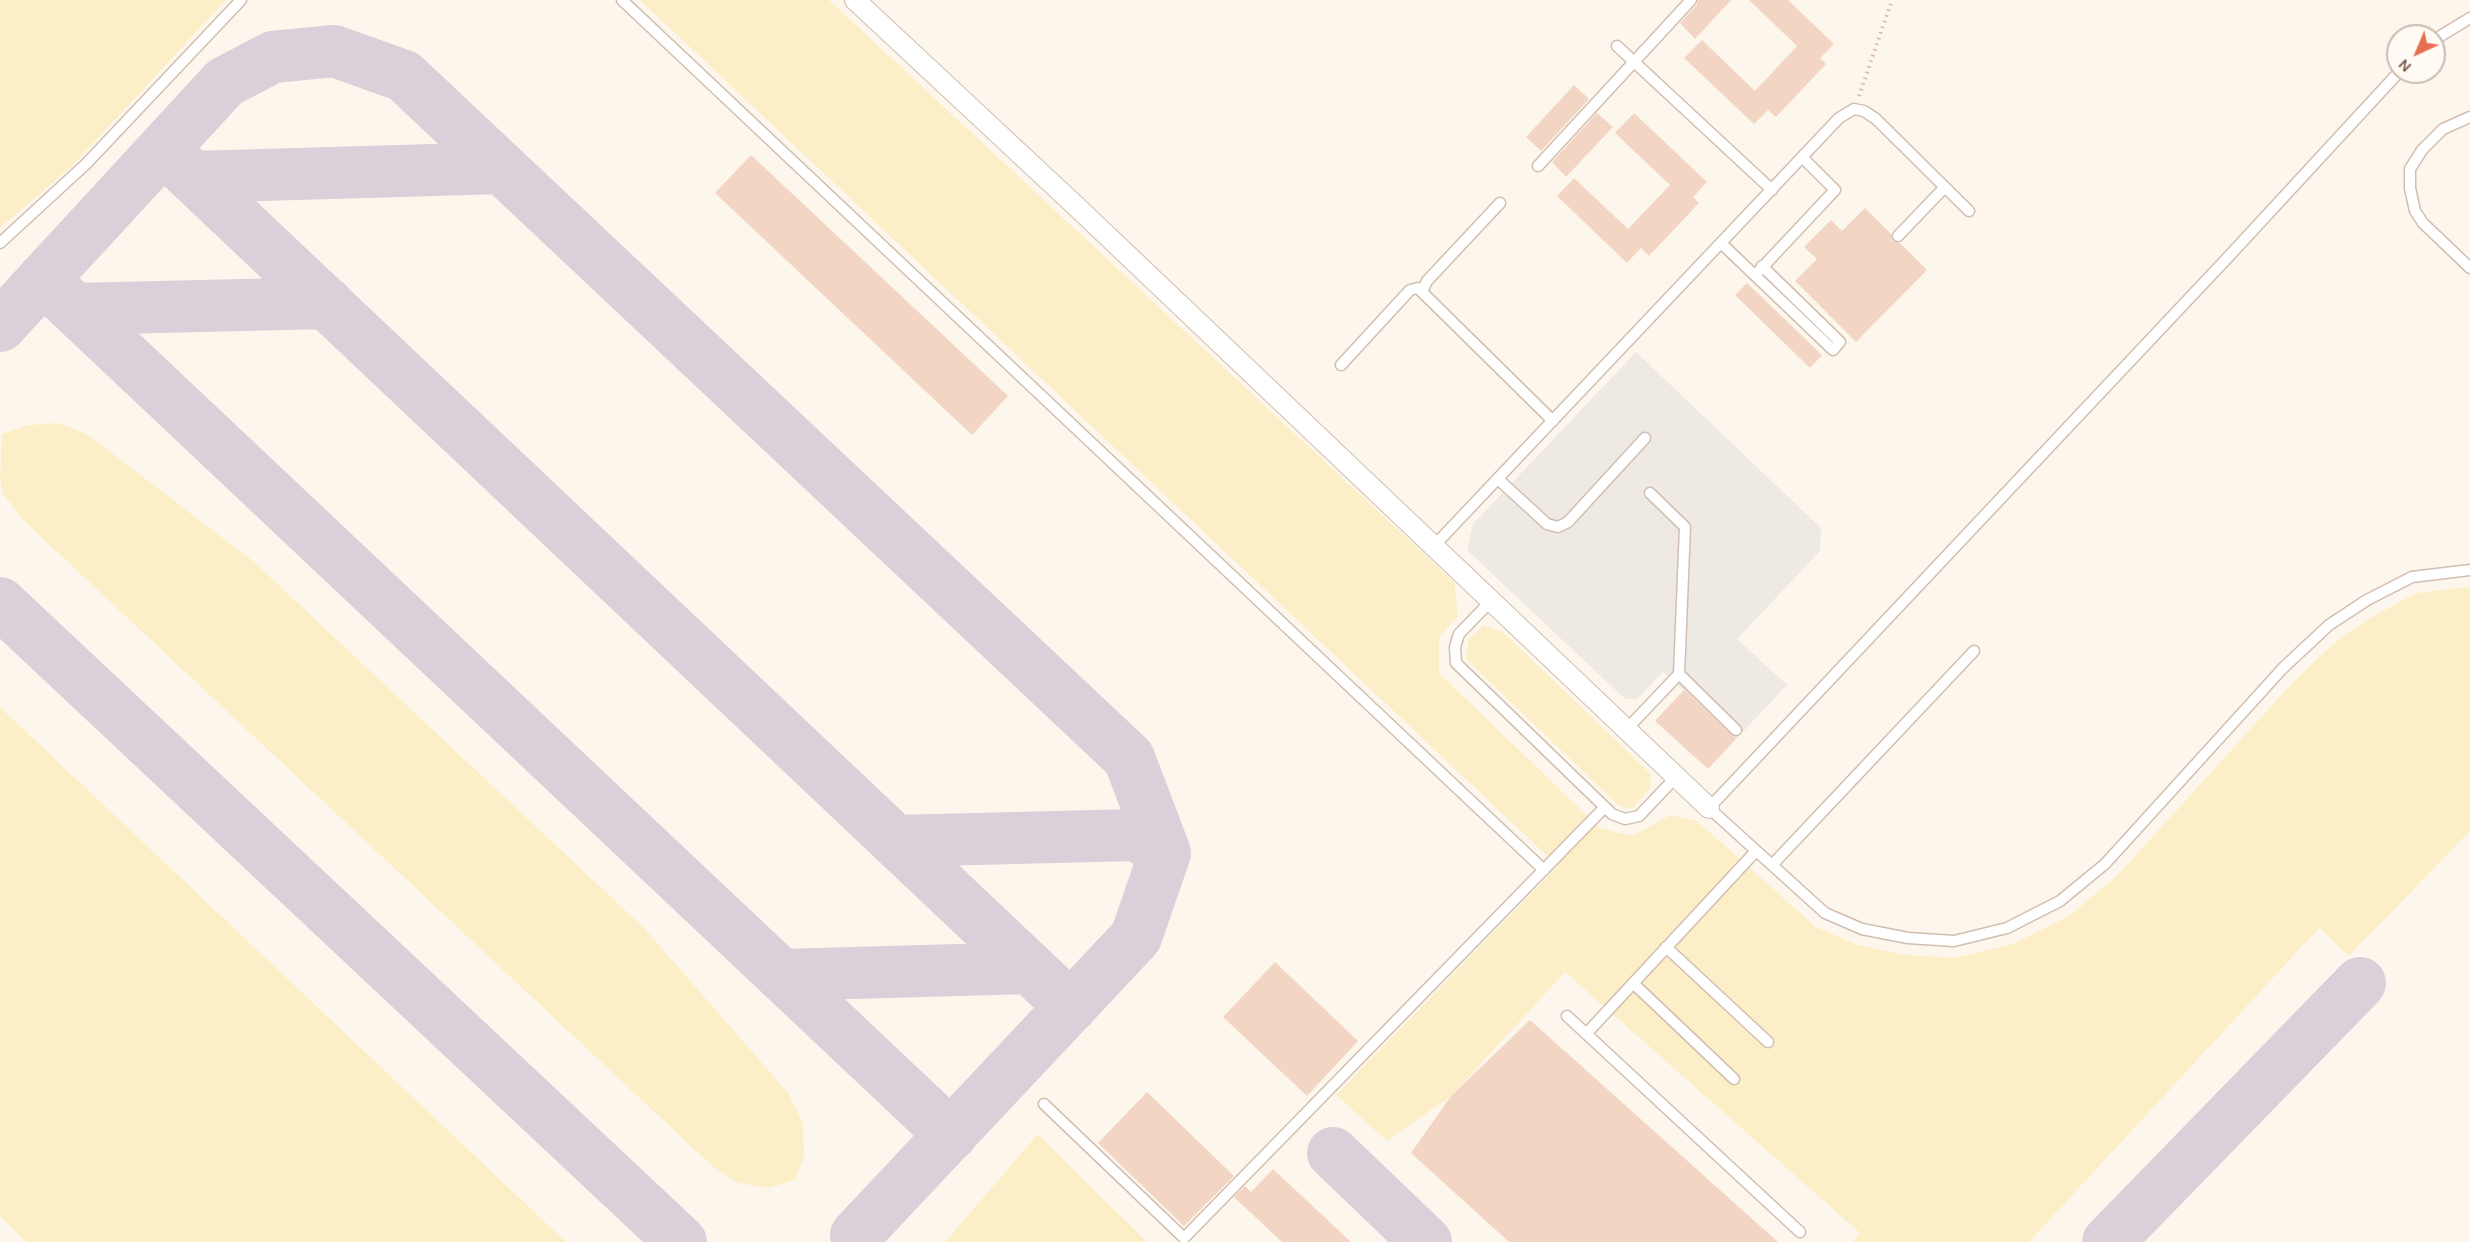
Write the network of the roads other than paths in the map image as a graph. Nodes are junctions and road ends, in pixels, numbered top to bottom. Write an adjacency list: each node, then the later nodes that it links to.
1 (241, 0): 18 (lane)
2 (622, 0): 41 (lane)
3 (855, 0): 29 (street)
4 (1691, 0): 8 (lane)
5 (2470, 18): 6 (lane)
6 (2446, 33)
7 (1617, 46): 8 (lane)
8 (1634, 61): 12 (lane); 14 (lane)
9 (2388, 84): 38 (lane)
10 (2470, 117): 21 (lane)
11 (1802, 157): 13 (lane); 14 (lane); 20 (lane)
12 (1538, 166)
13 (1944, 188): 16 (lane); 17 (lane)
14 (1772, 190): 19 (lane)
15 (1500, 203): 23 (lane)
16 (1969, 211)
17 (1898, 236)
18 (0, 243)
19 (1721, 243): 22 (lane); 25 (lane)
20 (1762, 266): 22 (lane); 22 (lane)
21 (2470, 268)
22 (1755, 275)
23 (1422, 292): 24 (lane); 25 (lane)
24 (1341, 365)
25 (1553, 420): 27 (lane)
26 (1646, 438): 27 (lane)
27 (1498, 479): 29 (lane)
28 (1650, 493): 33 (lane)
29 (1433, 547): 31 (street)
30 (2470, 570): 40 (lane)
31 (1490, 602): 35 (street); 37 (lane)
32 (1974, 651): 40 (lane)
33 (1678, 674): 34 (lane); 35 (lane)
34 (1736, 730)
35 (1625, 731): 36 (street)
36 (1675, 778): 37 (lane); 38 (street)
37 (1605, 807): 41 (lane)
38 (1709, 808): 39 (lane)
39 (1756, 851): 40 (lane); 42 (lane)
40 (1772, 866)
41 (1544, 870): 48 (lane)
42 (1666, 947): 43 (lane); 46 (lane)
43 (1633, 983): 45 (lane); 47 (lane)
44 (1567, 1016): 45 (lane)
45 (1587, 1034): 49 (lane)
46 (1768, 1042)
47 (1734, 1078)
48 (1044, 1104)
49 (1800, 1232)

